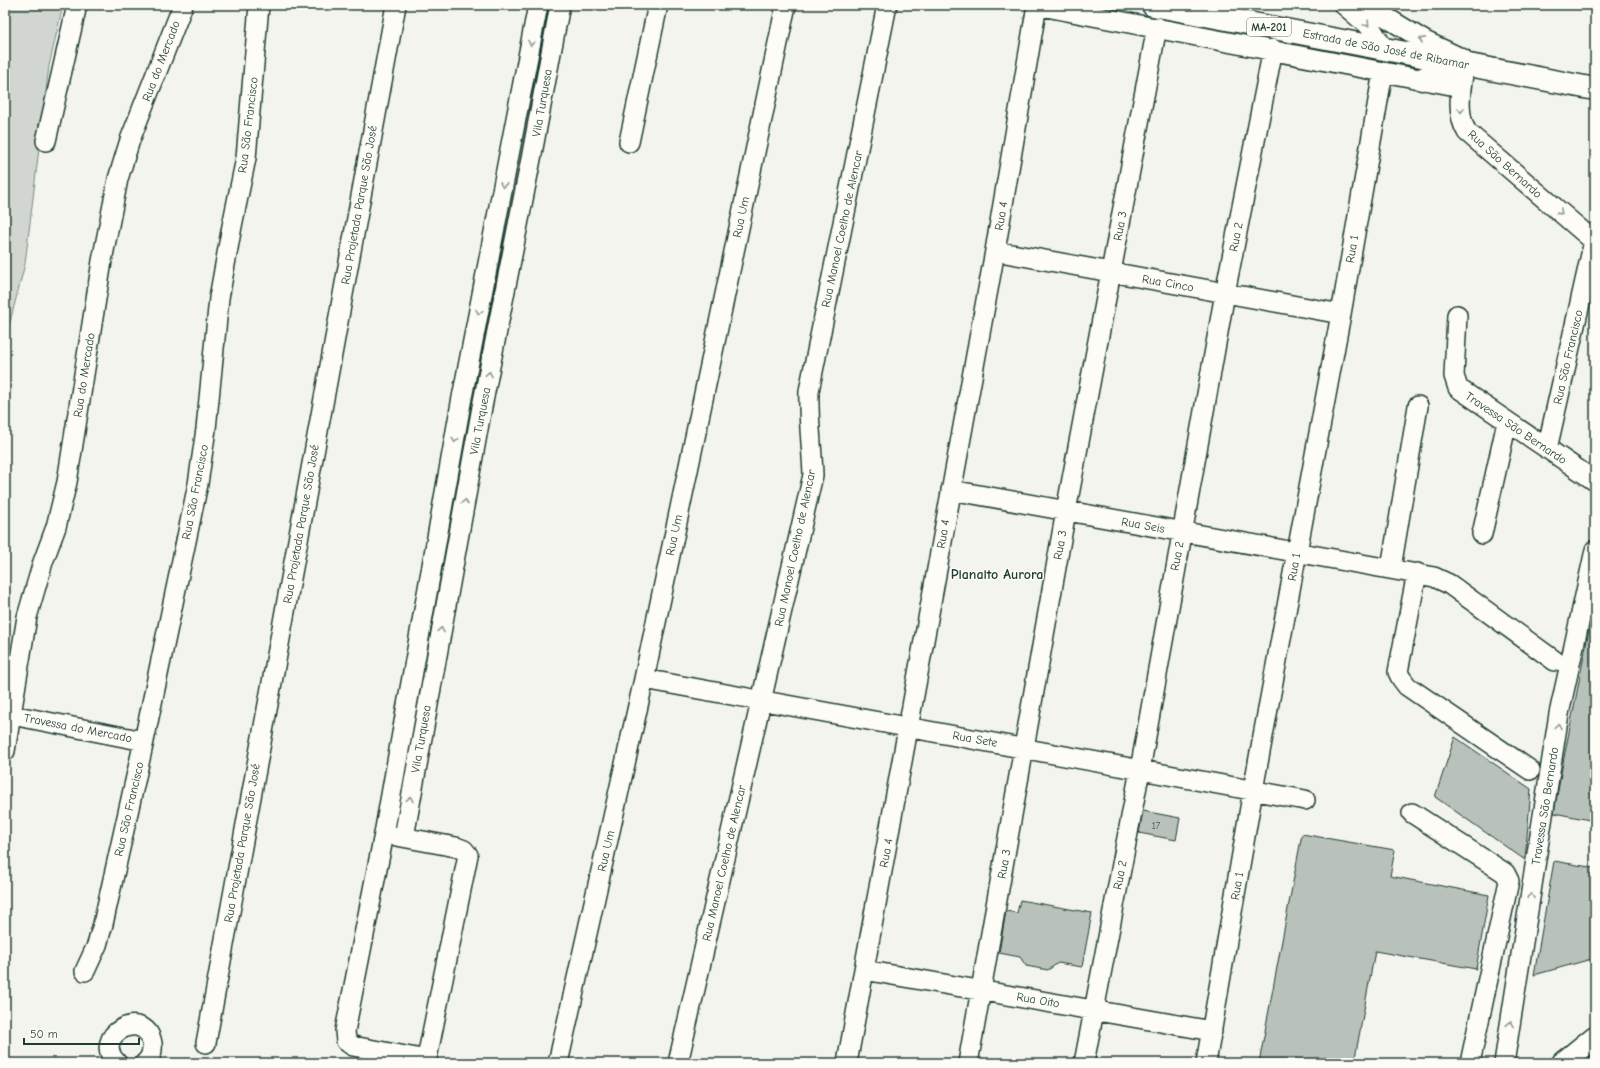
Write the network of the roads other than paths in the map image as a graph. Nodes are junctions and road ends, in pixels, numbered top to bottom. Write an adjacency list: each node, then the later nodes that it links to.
1 (76, 5): 22 (street)
2 (183, 5): 51 (street, Rua do Mercado)
3 (259, 5): 53 (street, Rua São Francisco)
4 (396, 5): 69 (street, Rua Projetada Parque São José)
5 (538, 5): 24 (street, Vila Turquesa, one-way to 24)
6 (560, 5): 25 (street, Vila Turquesa)
7 (658, 5): 23 (street)
8 (786, 5): 49 (street, Rua Um)
9 (887, 5): 50 (street, Rua Manoel Coelho de Alencar)
10 (1037, 5): 14 (street, Estrada de São José de Ribamar); 27 (street, Rua 4)
11 (1154, 5): 16 (main road, Estrada de São José de Ribamar / MA-201)
12 (1344, 5): 16 (street, one-way to 16)
13 (1366, 5): 17 (street, one-way to 13)
14 (1157, 28): 15 (street, Estrada de São José de Ribamar); 28 (street, Rua 3)
15 (1273, 49): 18 (street, Estrada de São José de Ribamar); 29 (street, Rua 2)
16 (1384, 49): 17 (main road, Estrada de São José de Ribamar / MA-201)
17 (1474, 66): 19 (main road); 20 (street, Rua São Bernardo); 21 (main road, Estrada de São José de Ribamar / MA-201)
18 (1382, 72): 19 (street, Estrada de São José de Ribamar); 30 (street, Rua 1)
19 (1422, 79): 20 (street, Estrada de São José de Ribamar)
20 (1461, 87): 26 (street, Rua São Bernardo, one-way to 26)
21 (1595, 88)
22 (46, 142)
23 (629, 142)
24 (509, 155): 25 (street); 32 (street, Vila Turquesa, one-way to 32)
25 (531, 159): 34 (street, Vila Turquesa, one-way to 25)
26 (1594, 241): 36 (street, Rua São Francisco)
27 (995, 251): 28 (street, Rua Cinco); 38 (street, Rua 4)
28 (1112, 272): 29 (street, Rua Cinco); 39 (street, Rua 3)
29 (1225, 293): 30 (street, Rua Cinco); 40 (street, Rua 2)
30 (1341, 314): 43 (street, Rua 1)
31 (1457, 315): 35 (street, Travessa São Bernardo)
32 (462, 403): 34 (street); 46 (street, Vila Turquesa, one-way to 46)
33 (1418, 406): 44 (street)
34 (482, 407): 47 (street, Vila Turquesa, one-way to 34)
35 (1506, 422): 36 (street, Travessa São Bernardo); 41 (street)
36 (1547, 449): 37 (street, Travessa São Bernardo)
37 (1595, 481)
38 (951, 490): 39 (street, Rua Seis); 52 (street, Rua 4)
39 (1066, 511): 40 (street, Rua Seis); 54 (street, Rua 3)
40 (1182, 532): 43 (street, Rua Seis); 56 (street, Rua 2)
41 (1482, 534)
42 (1595, 550): 80 (street, Travessa São Bernardo, one-way to 42)
43 (1296, 553): 44 (street, Rua Seis); 58 (street, Rua 1)
44 (1391, 568): 45 (street, Rua Seis)
45 (1417, 573): 48 (street, Rua Seis); 57 (street)
46 (416, 654): 47 (street); 61 (street, Vila Turquesa)
47 (436, 657): 62 (street, Vila Turquesa, one-way to 47)
48 (1555, 661)
49 (644, 679): 50 (street, Rua Sete); 73 (street, Rua Um)
50 (761, 700): 52 (street, Rua Sete); 74 (street, Rua Manoel Coelho de Alencar)
51 (12, 715): 53 (street, Travessa do Mercado); 55 (street, Rua do Mercado)
52 (909, 727): 54 (street, Rua Sete); 63 (street, Rua 4)
53 (144, 741): 64 (street, Rua São Francisco)
54 (1024, 748): 56 (street, Rua Sete); 65 (street, Rua 3)
55 (5, 751)
56 (1140, 770): 58 (street, Rua Sete); 66 (street, Rua 2)
57 (1530, 770)
58 (1253, 790): 59 (street, Rua Sete); 67 (street, Rua 1)
59 (1305, 800)
60 (1412, 813): 79 (street)
61 (384, 834): 62 (street, Vila Turquesa); 70 (street, Vila Turquesa)
62 (404, 837): 70 (street, Vila Turquesa)
63 (864, 970): 65 (street, Rua Oito); 75 (street, Rua 4)
64 (85, 971)
65 (982, 990): 66 (street, Rua Oito); 76 (street, Rua 3)
66 (1093, 1010): 67 (street, Rua Oito); 77 (street, Rua 2)
67 (1212, 1031): 78 (street, Rua 1)
68 (1595, 1037): 81 (main road)
69 (206, 1043)
70 (426, 1061)
71 (117, 1063): 72 (street)
72 (145, 1063)
73 (558, 1063)
74 (678, 1063)
75 (847, 1063)
76 (968, 1063)
77 (1084, 1063)
78 (1206, 1063)
79 (1470, 1063)
80 (1504, 1063)
81 (1563, 1063)

